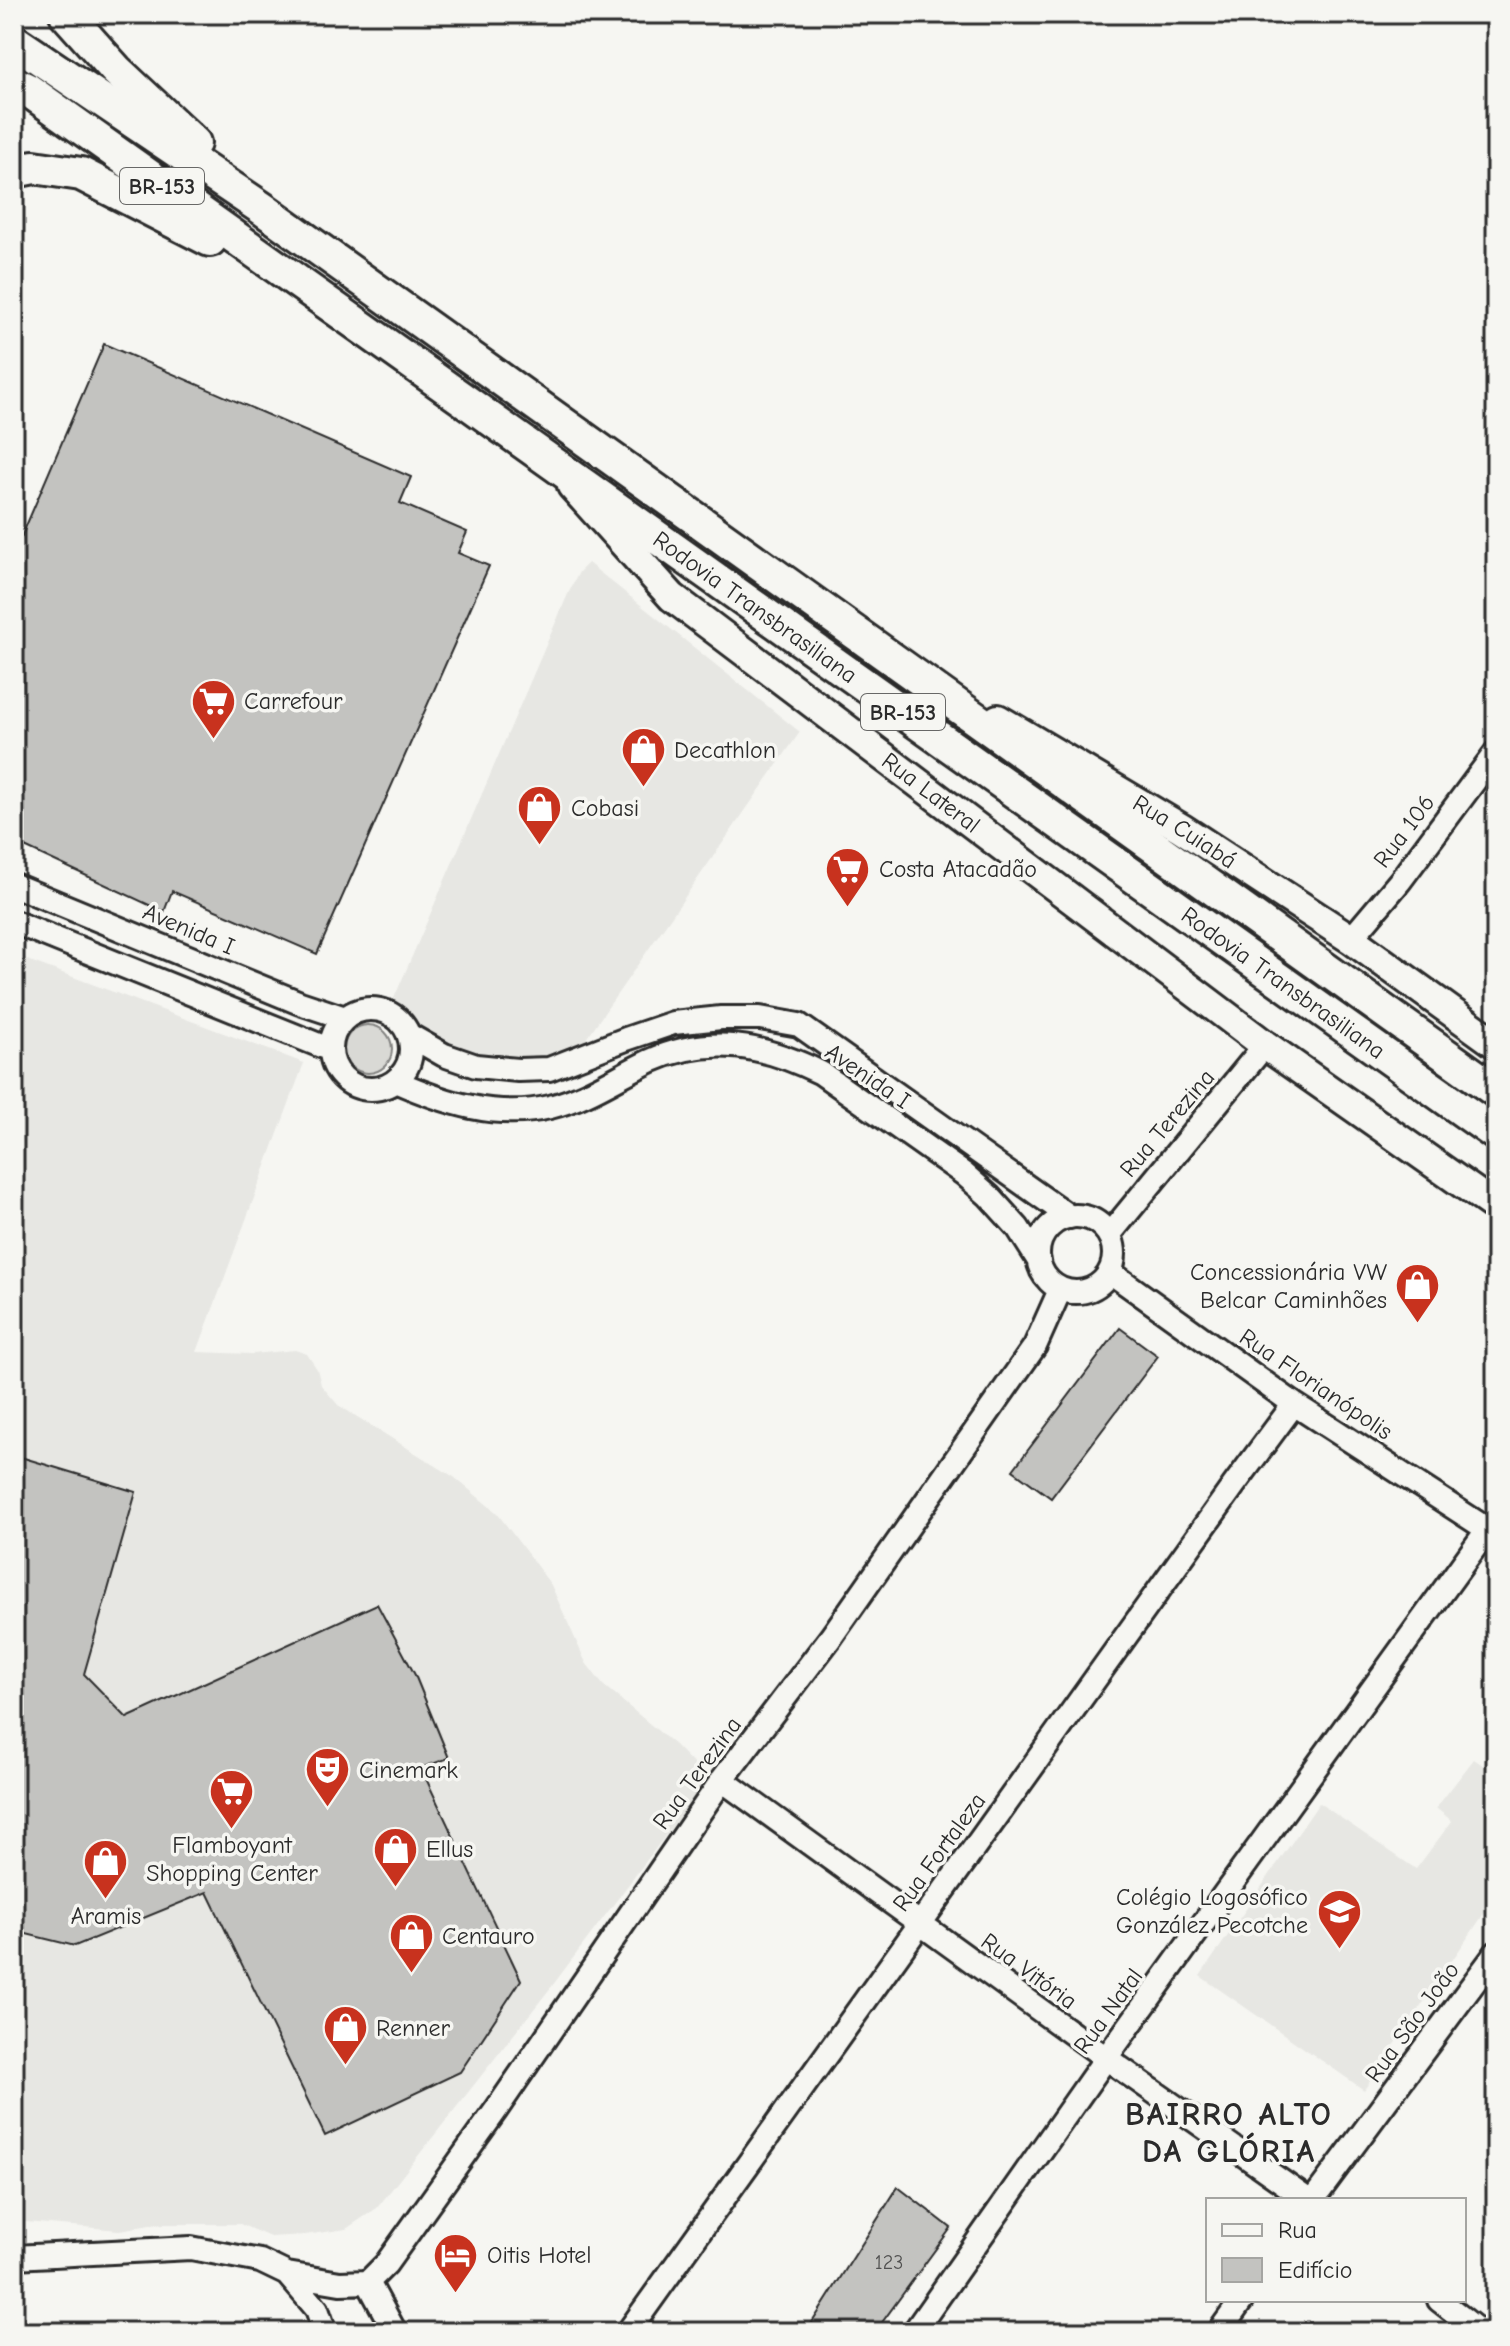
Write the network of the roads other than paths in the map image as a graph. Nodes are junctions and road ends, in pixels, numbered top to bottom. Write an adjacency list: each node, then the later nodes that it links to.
1 (66, 14): 5 (highway)
2 (14, 41): 5 (highway, Rodovia Transbrasiliana / BR-153)
3 (14, 83): 6 (highway, Rodovia Transbrasiliana / BR-153)
4 (14, 171): 6 (highway)
5 (263, 209): 8 (highway, Rodovia Transbrasiliana / BR-153)
6 (309, 291): 7 (highway, Rodovia Transbrasiliana / BR-153)
7 (550, 461): 16 (main road, Rua Lateral); 20 (highway, Rodovia Transbrasiliana / BR-153)
8 (861, 637): 12 (main road, Rua Cuiabá); 19 (highway, Rodovia Transbrasiliana / BR-153)
9 (1496, 752): 12 (street, Rua 106)
10 (14, 885): 13 (street, Avenida I)
11 (14, 922): 17 (street)
12 (1351, 939): 15 (main road, Rua Cuiabá)
13 (345, 1018): 14 (street); 17 (street)
14 (409, 1035): 18 (street); 22 (street, Avenida I)
15 (1496, 1044)
16 (1265, 1045): 21 (main road, Rua Lateral); 23 (street, Rua Terezina)
17 (331, 1050): 18 (street)
18 (395, 1081): 24 (street, Avenida I)
19 (1496, 1091)
20 (1496, 1134)
21 (1496, 1207)
22 (1070, 1217): 23 (street); 24 (street)
23 (1109, 1235): 25 (street)
24 (1039, 1261): 26 (street)
25 (1110, 1272): 26 (street); 27 (street, Rua Florianópolis)
26 (1060, 1290): 29 (street, Rua Terezina)
27 (1294, 1404): 28 (street, Rua Florianópolis); 30 (street, Rua Fortaleza)
28 (1492, 1532): 32 (street, Rua Natal)
29 (722, 1780): 30 (street, Rua Vitória); 37 (street, Rua Terezina)
30 (920, 1925): 32 (street, Rua Vitória); 42 (street, Rua Fortaleza)
31 (1496, 1953): 34 (street, Rua São João)
32 (1106, 2058): 33 (street, Rua Vitória); 43 (street, Rua Natal)
33 (1308, 2198)
34 (1312, 2198)
35 (14, 2257): 36 (street)
36 (287, 2274): 37 (street); 40 (street)
37 (368, 2282): 41 (street)
38 (1241, 2302): 44 (street)
39 (1442, 2302): 45 (street)
40 (325, 2332)
41 (395, 2332)
42 (628, 2332)
43 (914, 2332)
44 (1219, 2332)
45 (1480, 2332)

